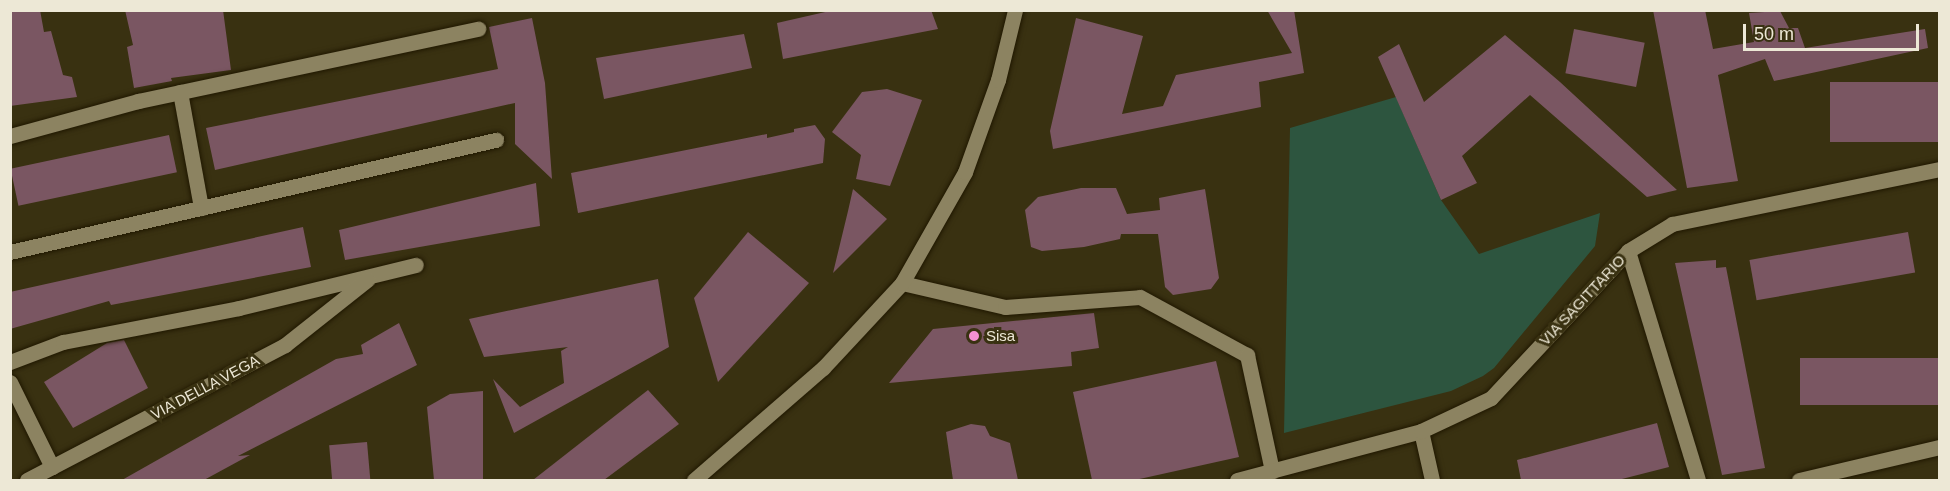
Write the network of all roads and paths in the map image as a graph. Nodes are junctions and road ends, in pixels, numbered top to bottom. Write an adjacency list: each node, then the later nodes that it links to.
1 (1014, 10): 12 (street)
2 (478, 29): 3 (street)
3 (180, 92): 4 (street); 7 (street)
4 (10, 136)
5 (496, 140): 7 (street)
6 (1940, 169): 8 (street, VIA SAGITTARIO)
7 (201, 208): 9 (street)
8 (1628, 251): 15 (street, VIA SAGITTARIO); 23 (street)
9 (10, 252)
10 (416, 265): 11 (street)
11 (371, 276): 13 (street); 17 (street, VIA DELLA VEGA)
12 (902, 283): 18 (street); 20 (street)
13 (10, 362)
14 (10, 382): 17 (street)
15 (1420, 431): 18 (street, VIA SAGITTARIO); 22 (street)
16 (1940, 447): 24 (street)
17 (52, 467): 19 (street, VIA DELLA VEGA)
18 (1272, 471): 21 (street, VIA SAGITTARIO)
19 (27, 480)
20 (694, 480)
21 (1237, 480)
22 (1432, 480)
23 (1698, 480)
24 (1799, 480)

